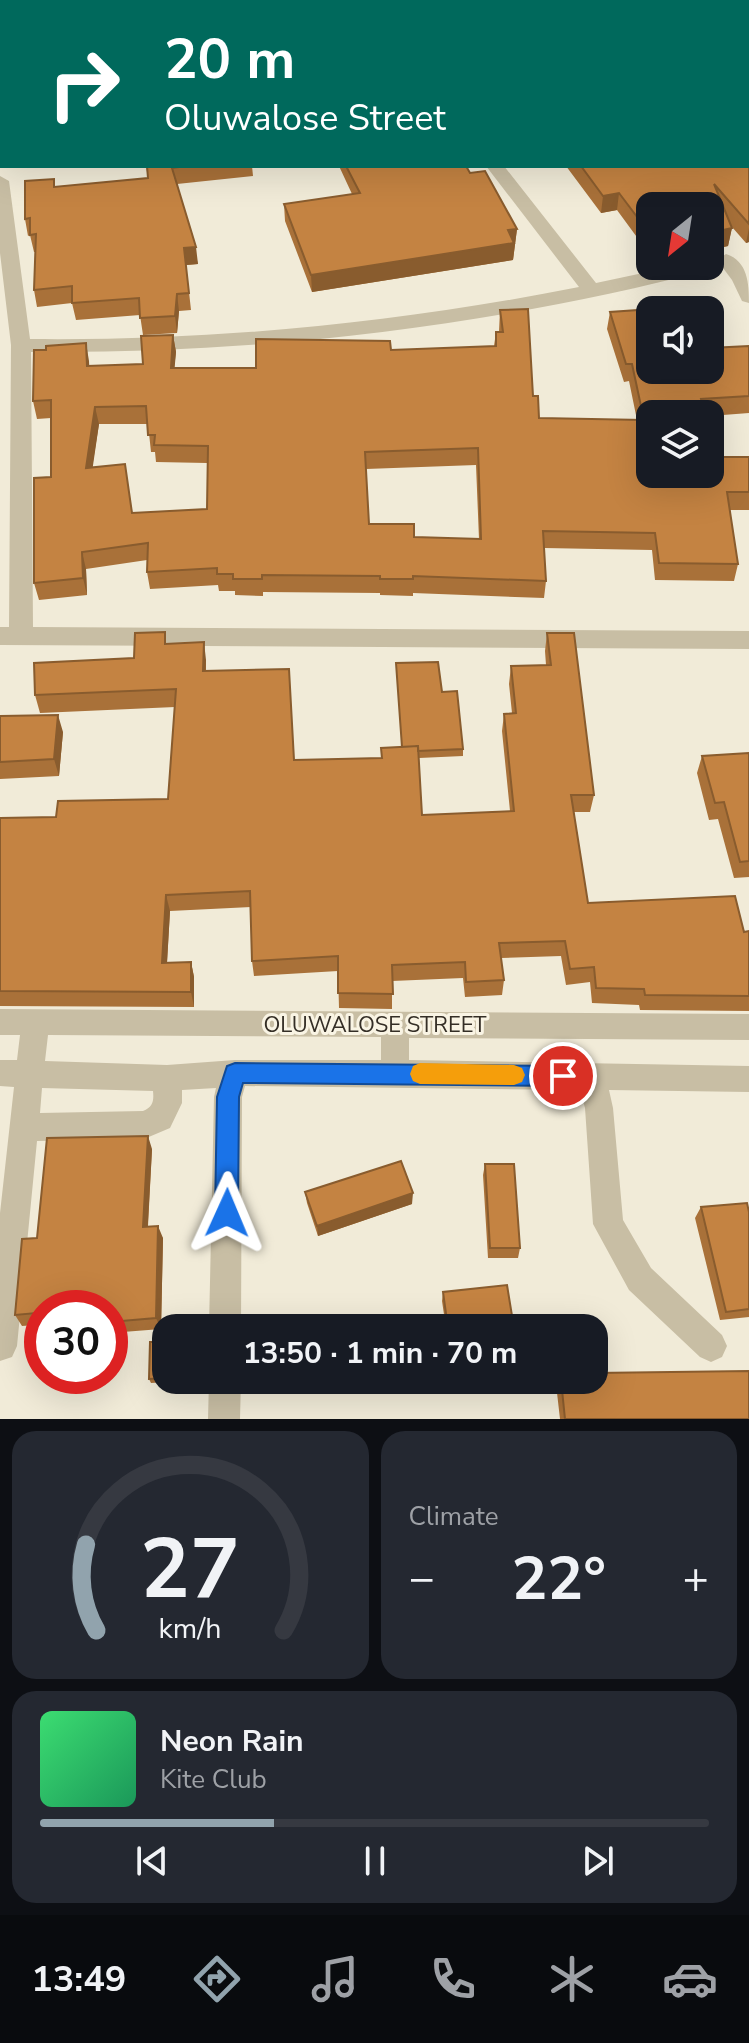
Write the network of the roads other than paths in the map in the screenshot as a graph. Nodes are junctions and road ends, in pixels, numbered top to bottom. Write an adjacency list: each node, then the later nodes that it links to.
1 (497, 168): 7 (street)
2 (0, 181): 9 (street)
3 (749, 255): 4 (street)
4 (724, 261)
5 (724, 266): 8 (street)
6 (643, 280): 7 (street)
7 (593, 292): 9 (street)
8 (749, 297)
9 (21, 345): 10 (street)
10 (10, 635): 11 (street)
11 (749, 640)
12 (0, 1022): 13 (street, OLUWALOSE STREET)
13 (35, 1022): 14 (street, OLUWALOSE STREET); 16 (street)
14 (395, 1024): 15 (street, OLUWALOSE STREET); 19 (street)
15 (749, 1027)
16 (30, 1072): 17 (street); 21 (street); 23 (street)
17 (0, 1073)
18 (235, 1073): 19 (street); 21 (street); 24 (street)
19 (395, 1073): 20 (street)
20 (591, 1076): 22 (street); 26 (street)
21 (167, 1078): 23 (street)
22 (749, 1079)
23 (24, 1127): 25 (street)
24 (225, 1314)
25 (1, 1346)
26 (711, 1346)
27 (225, 1394): 28 (street)
28 (224, 1419)

